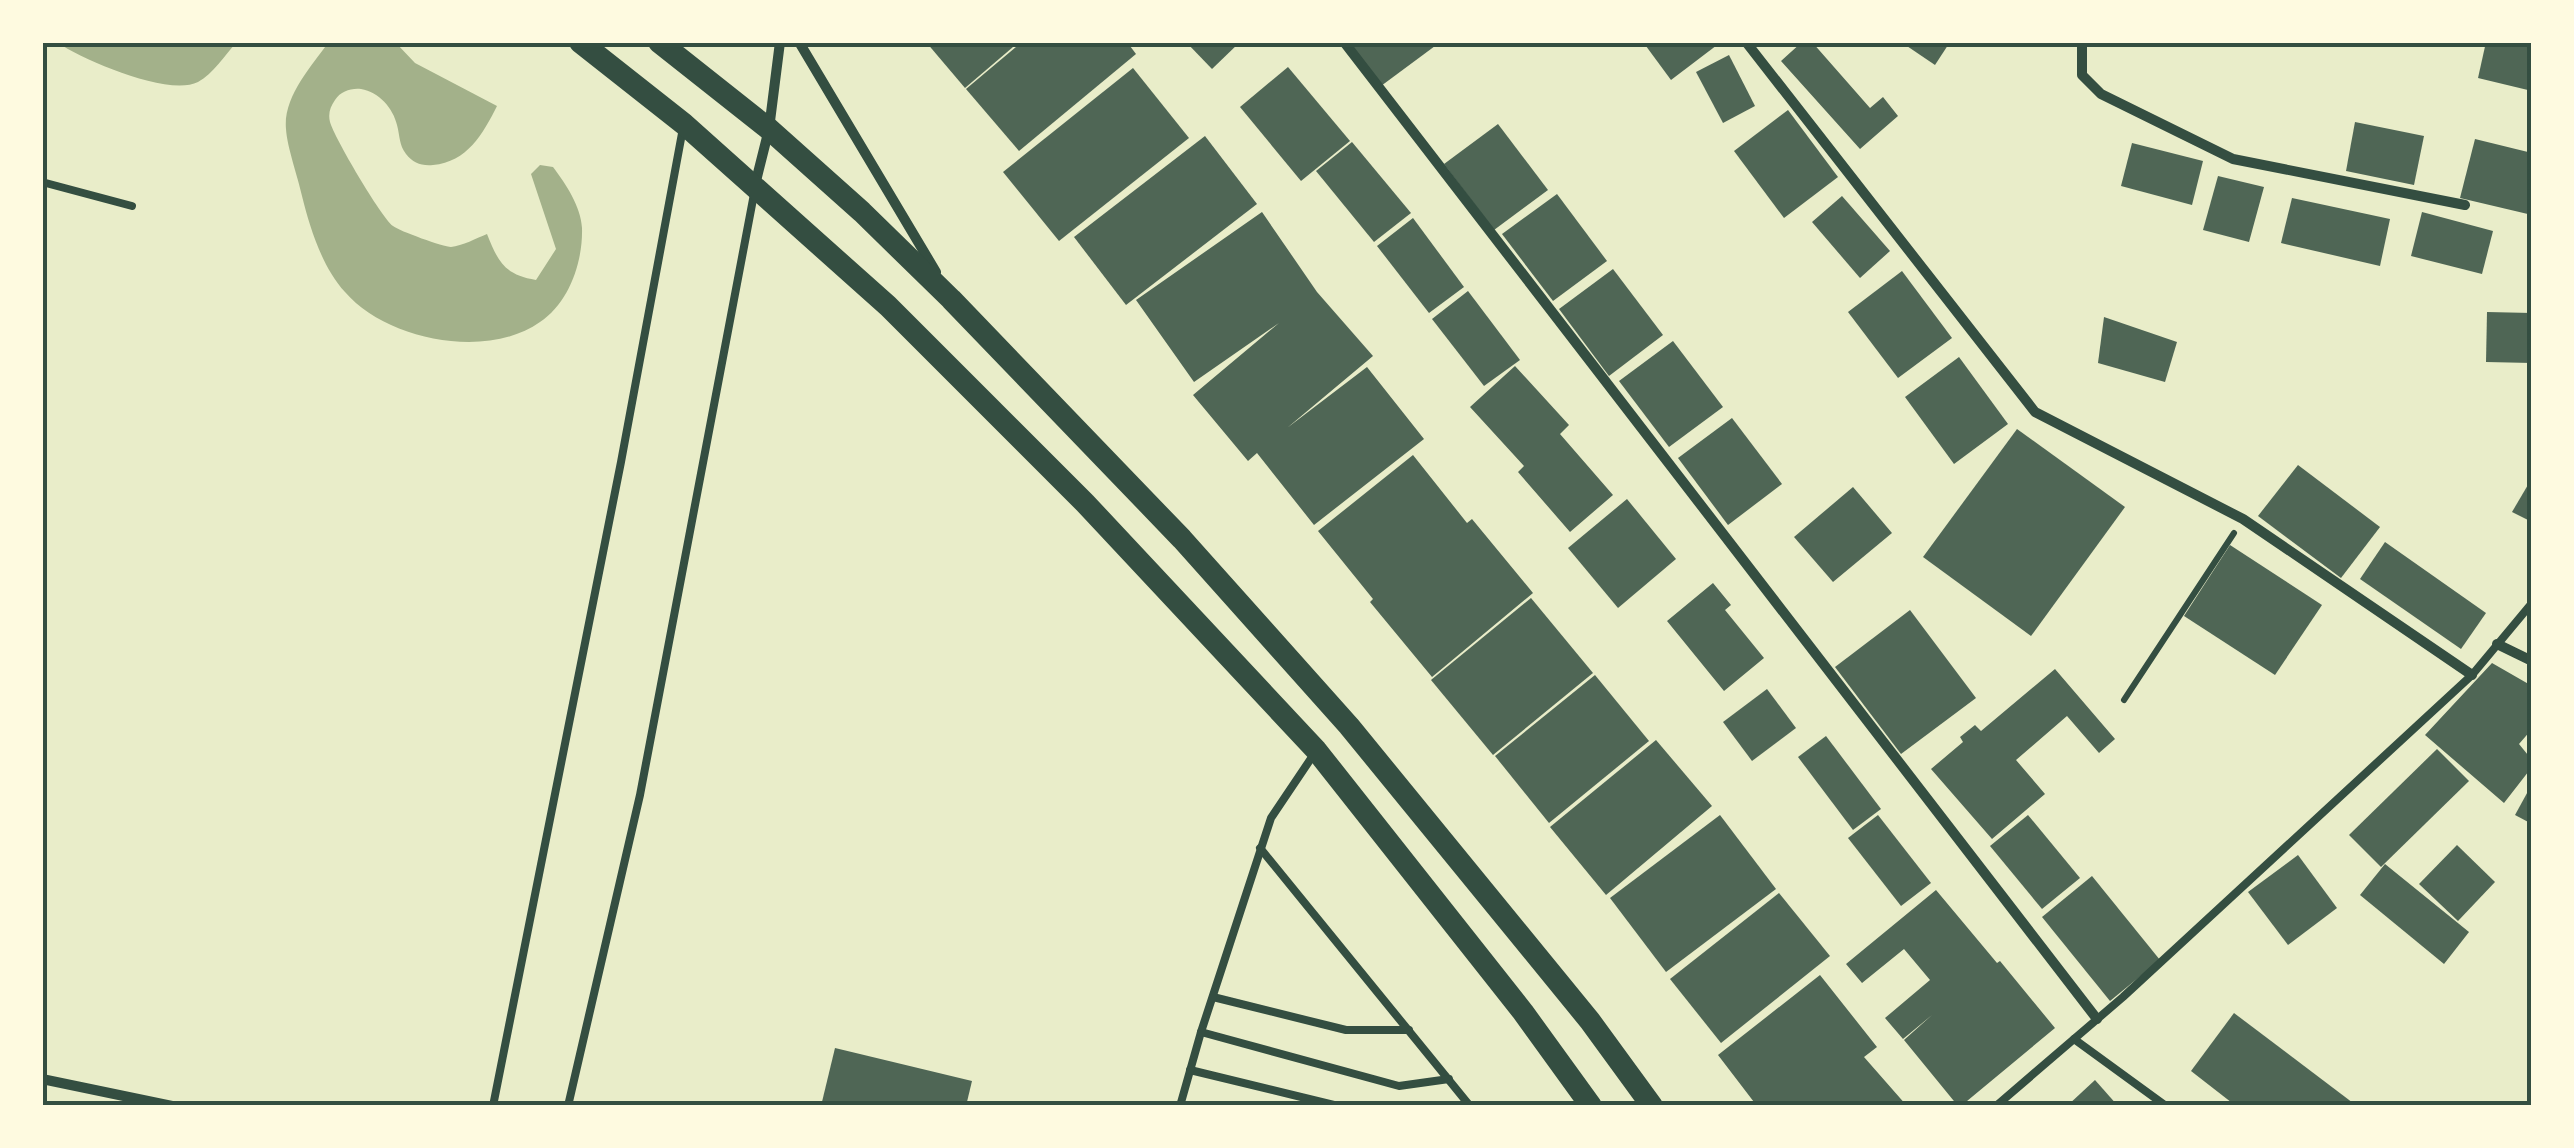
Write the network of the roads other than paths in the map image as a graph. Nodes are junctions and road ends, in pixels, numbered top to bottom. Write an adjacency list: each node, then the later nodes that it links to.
1 (580, 42): 8 (main road)
2 (659, 42): 9 (main road)
3 (780, 42): 9 (street)
4 (799, 42): 14 (street)
5 (1344, 42): 22 (street)
6 (1746, 42): 18 (street)
7 (2082, 42): 12 (street)
8 (684, 124): 11 (main road); 30 (lane)
9 (769, 129): 11 (street); 14 (main road)
10 (42, 182): 13 (lane)
11 (755, 186): 19 (main road); 31 (lane)
12 (2465, 204)
13 (132, 206)
14 (952, 299): 36 (main road)
15 (2532, 603): 16 (lane)
16 (2498, 644): 17 (street); 18 (lane)
17 (2532, 661)
18 (2472, 676): 22 (lane)
19 (1316, 750): 20 (lane); 35 (main road)
20 (1260, 848): 21 (lane); 23 (lane)
21 (1212, 997): 23 (lane); 24 (lane)
22 (2097, 1019): 25 (lane)
23 (1409, 1030): 28 (lane)
24 (1201, 1032): 26 (lane); 28 (lane)
25 (2074, 1039): 37 (lane); 38 (lane)
26 (1190, 1070): 32 (lane); 33 (lane)
27 (42, 1079): 29 (street)
28 (1449, 1079): 34 (lane)
29 (172, 1106)
30 (494, 1106)
31 (568, 1106)
32 (1180, 1106)
33 (1338, 1106)
34 (1470, 1106)
35 (1591, 1106)
36 (1652, 1106)
37 (1996, 1106)
38 (2166, 1106)

